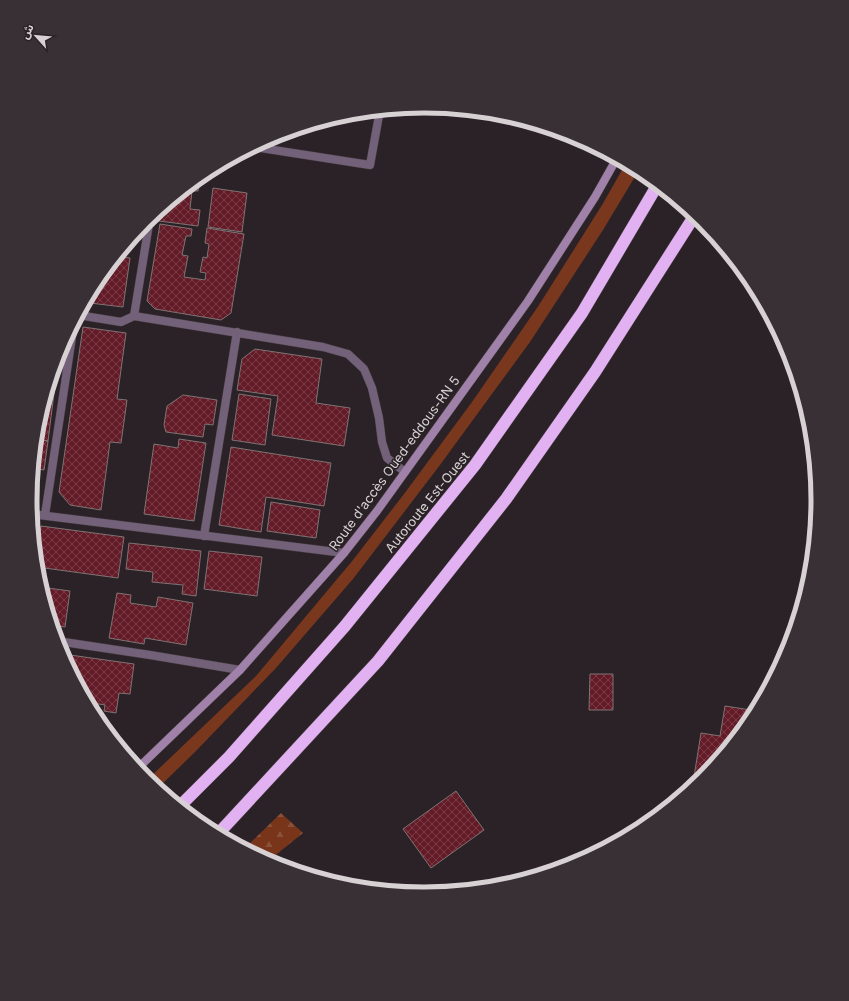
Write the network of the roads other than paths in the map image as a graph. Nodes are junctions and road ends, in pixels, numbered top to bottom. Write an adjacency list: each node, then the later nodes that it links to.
1 (379, 116): 2 (street)
2 (263, 148)
3 (614, 163): 11 (main road, Route d'accès Oued-eddous-RN 5)
4 (655, 189): 19 (highway, Autoroute Est-Ouest)
5 (692, 220): 20 (highway)
6 (148, 228): 8 (street)
7 (84, 316): 8 (street)
8 (134, 316): 9 (street)
9 (237, 332): 11 (street); 14 (street)
10 (72, 340): 13 (street)
11 (405, 472): 15 (main road, Route d'accès Oued-eddous-RN 5)
12 (38, 514): 13 (street)
13 (46, 515): 14 (street)
14 (204, 536): 15 (street)
15 (344, 553): 17 (main road, Route d'accès Oued-eddous-RN 5)
16 (64, 642): 17 (street)
17 (240, 670): 18 (main road, Route d'accès Oued-eddous-RN 5)
18 (141, 765)
19 (183, 803)
20 (221, 830)

